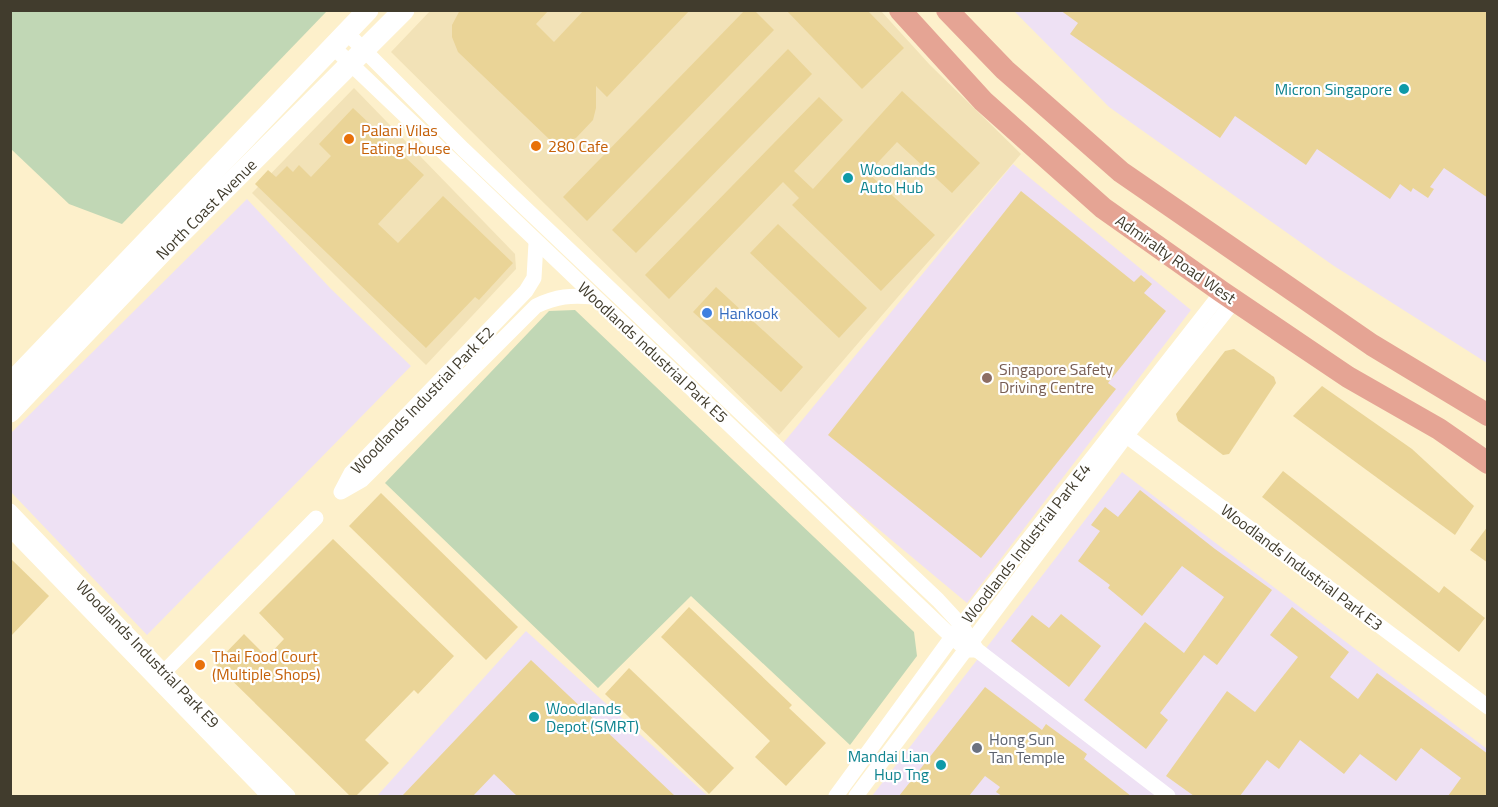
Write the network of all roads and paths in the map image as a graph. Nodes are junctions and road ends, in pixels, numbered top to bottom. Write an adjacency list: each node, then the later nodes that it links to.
1 (368, 10): 5 (main road, North Coast Avenue)
2 (404, 10): 6 (main road, North Coast Avenue)
3 (900, 10): 9 (main road, Admiralty Road West)
4 (947, 10): 10 (main road)
5 (339, 39): 6 (street, Woodlands Industrial Park E5); 11 (main road, North Coast Avenue)
6 (357, 57): 7 (street, Woodlands Industrial Park E5); 14 (main road, North Coast Avenue); 27 (street, Woodlands Industrial Park E5)
7 (536, 243): 8 (street, Woodlands Industrial Park E5); 8 (street, Woodlands Industrial Park E2)
8 (594, 297): 27 (street, Woodlands Industrial Park E5)
9 (1228, 297): 12 (main road, Admiralty Road West); 17 (street, Woodlands Industrial Park E4)
10 (1377, 348): 12 (main road); 13 (main road)
11 (10, 384)
12 (1364, 386): 16 (main road, Admiralty Road West)
13 (1454, 396): 15 (main road); 16 (main road)
14 (10, 412)
15 (1488, 416)
16 (1439, 429): 18 (main road, Admiralty Road West)
17 (1120, 432): 19 (street, Woodlands Industrial Park E4); 32 (street, Woodlands Industrial Park E3)
18 (1488, 463)
19 (1080, 485): 22 (street, Woodlands Industrial Park E4); 24 (street, Woodlands Industrial Park E4)
20 (10, 511): 29 (street, Woodlands Industrial Park E9)
21 (316, 518): 29 (street)
22 (1038, 527): 24 (street); 25 (street, Woodlands Industrial Park E4)
23 (10, 529): 36 (street, Woodlands Industrial Park E9)
24 (1051, 537): 26 (street, Woodlands Industrial Park E4)
25 (985, 596): 26 (street); 27 (street, Woodlands Industrial Park E4)
26 (999, 607): 28 (street, Woodlands Industrial Park E4)
27 (957, 632): 28 (street, Woodlands Industrial Park E5); 30 (street, Woodlands Industrial Park E4)
28 (973, 647): 31 (street, Woodlands Industrial Park E4); 39 (street, Woodlands Industrial Park E5)
29 (164, 672): 37 (street, Woodlands Industrial Park E9)
30 (926, 675): 31 (street); 33 (street, Woodlands Industrial Park E4)
31 (939, 687): 34 (street, Woodlands Industrial Park E4)
32 (1488, 707)
33 (878, 740): 34 (street); 35 (street, Woodlands Industrial Park E4)
34 (891, 750): 35 (street, Woodlands Industrial Park E4)
35 (857, 792): 38 (street, Woodlands Industrial Park E4)
36 (269, 796)
37 (288, 796)
38 (836, 796)
39 (1168, 796)

